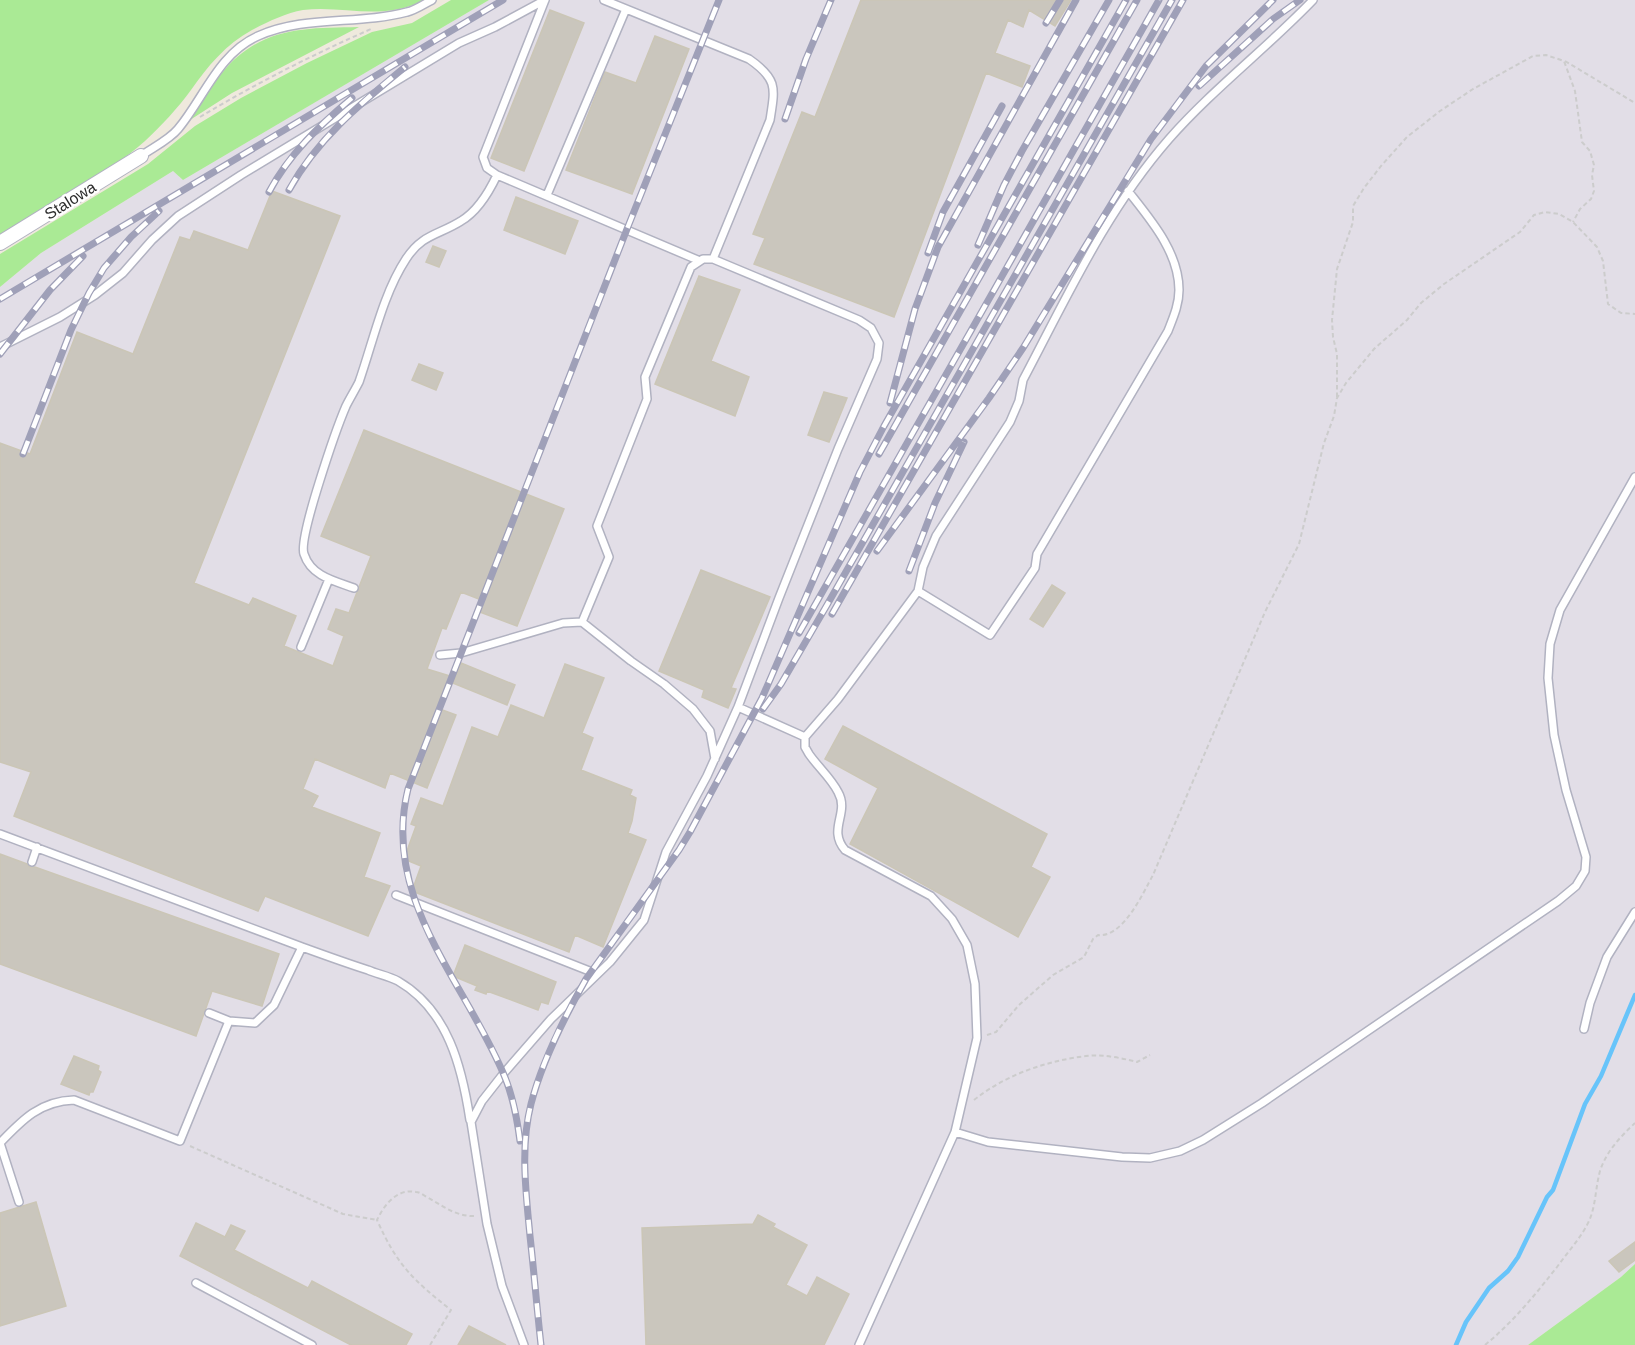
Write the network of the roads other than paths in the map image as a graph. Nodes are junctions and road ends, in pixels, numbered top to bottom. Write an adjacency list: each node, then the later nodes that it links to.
1 (432, 0): 6 (lane)
2 (545, 0): 7 (lane); 13 (lane)
3 (604, 0): 5 (lane)
4 (1313, 0): 8 (lane)
5 (626, 9): 9 (lane); 11 (lane)
6 (141, 156): 10 (street, Stalowa)
7 (497, 175): 9 (lane); 15 (lane)
8 (1128, 191): 17 (lane); 17 (lane)
9 (547, 195): 12 (lane)
10 (0, 243)
11 (713, 259): 12 (lane); 21 (lane)
12 (700, 261): 18 (lane)
13 (0, 347)
14 (1635, 477): 35 (lane)
15 (329, 579): 16 (lane); 19 (lane)
16 (354, 588)
17 (918, 591): 22 (lane)
18 (582, 622): 20 (lane); 23 (lane)
19 (301, 646)
20 (440, 655)
21 (738, 707): 22 (lane); 23 (lane)
22 (805, 737): 35 (lane)
23 (715, 759): 30 (lane)
24 (0, 834): 25 (lane)
25 (37, 847): 26 (lane); 29 (lane)
26 (32, 862)
27 (396, 895): 30 (lane)
28 (1635, 912): 33 (lane)
29 (302, 947): 32 (lane); 34 (lane)
30 (597, 974): 34 (lane)
31 (209, 1013): 32 (lane)
32 (229, 1021): 36 (lane)
33 (1584, 1029)
34 (471, 1122): 39 (lane)
35 (955, 1132): 40 (lane)
36 (20, 1202)
37 (196, 1283): 38 (lane)
38 (312, 1345)
39 (524, 1345)
40 (859, 1345)

